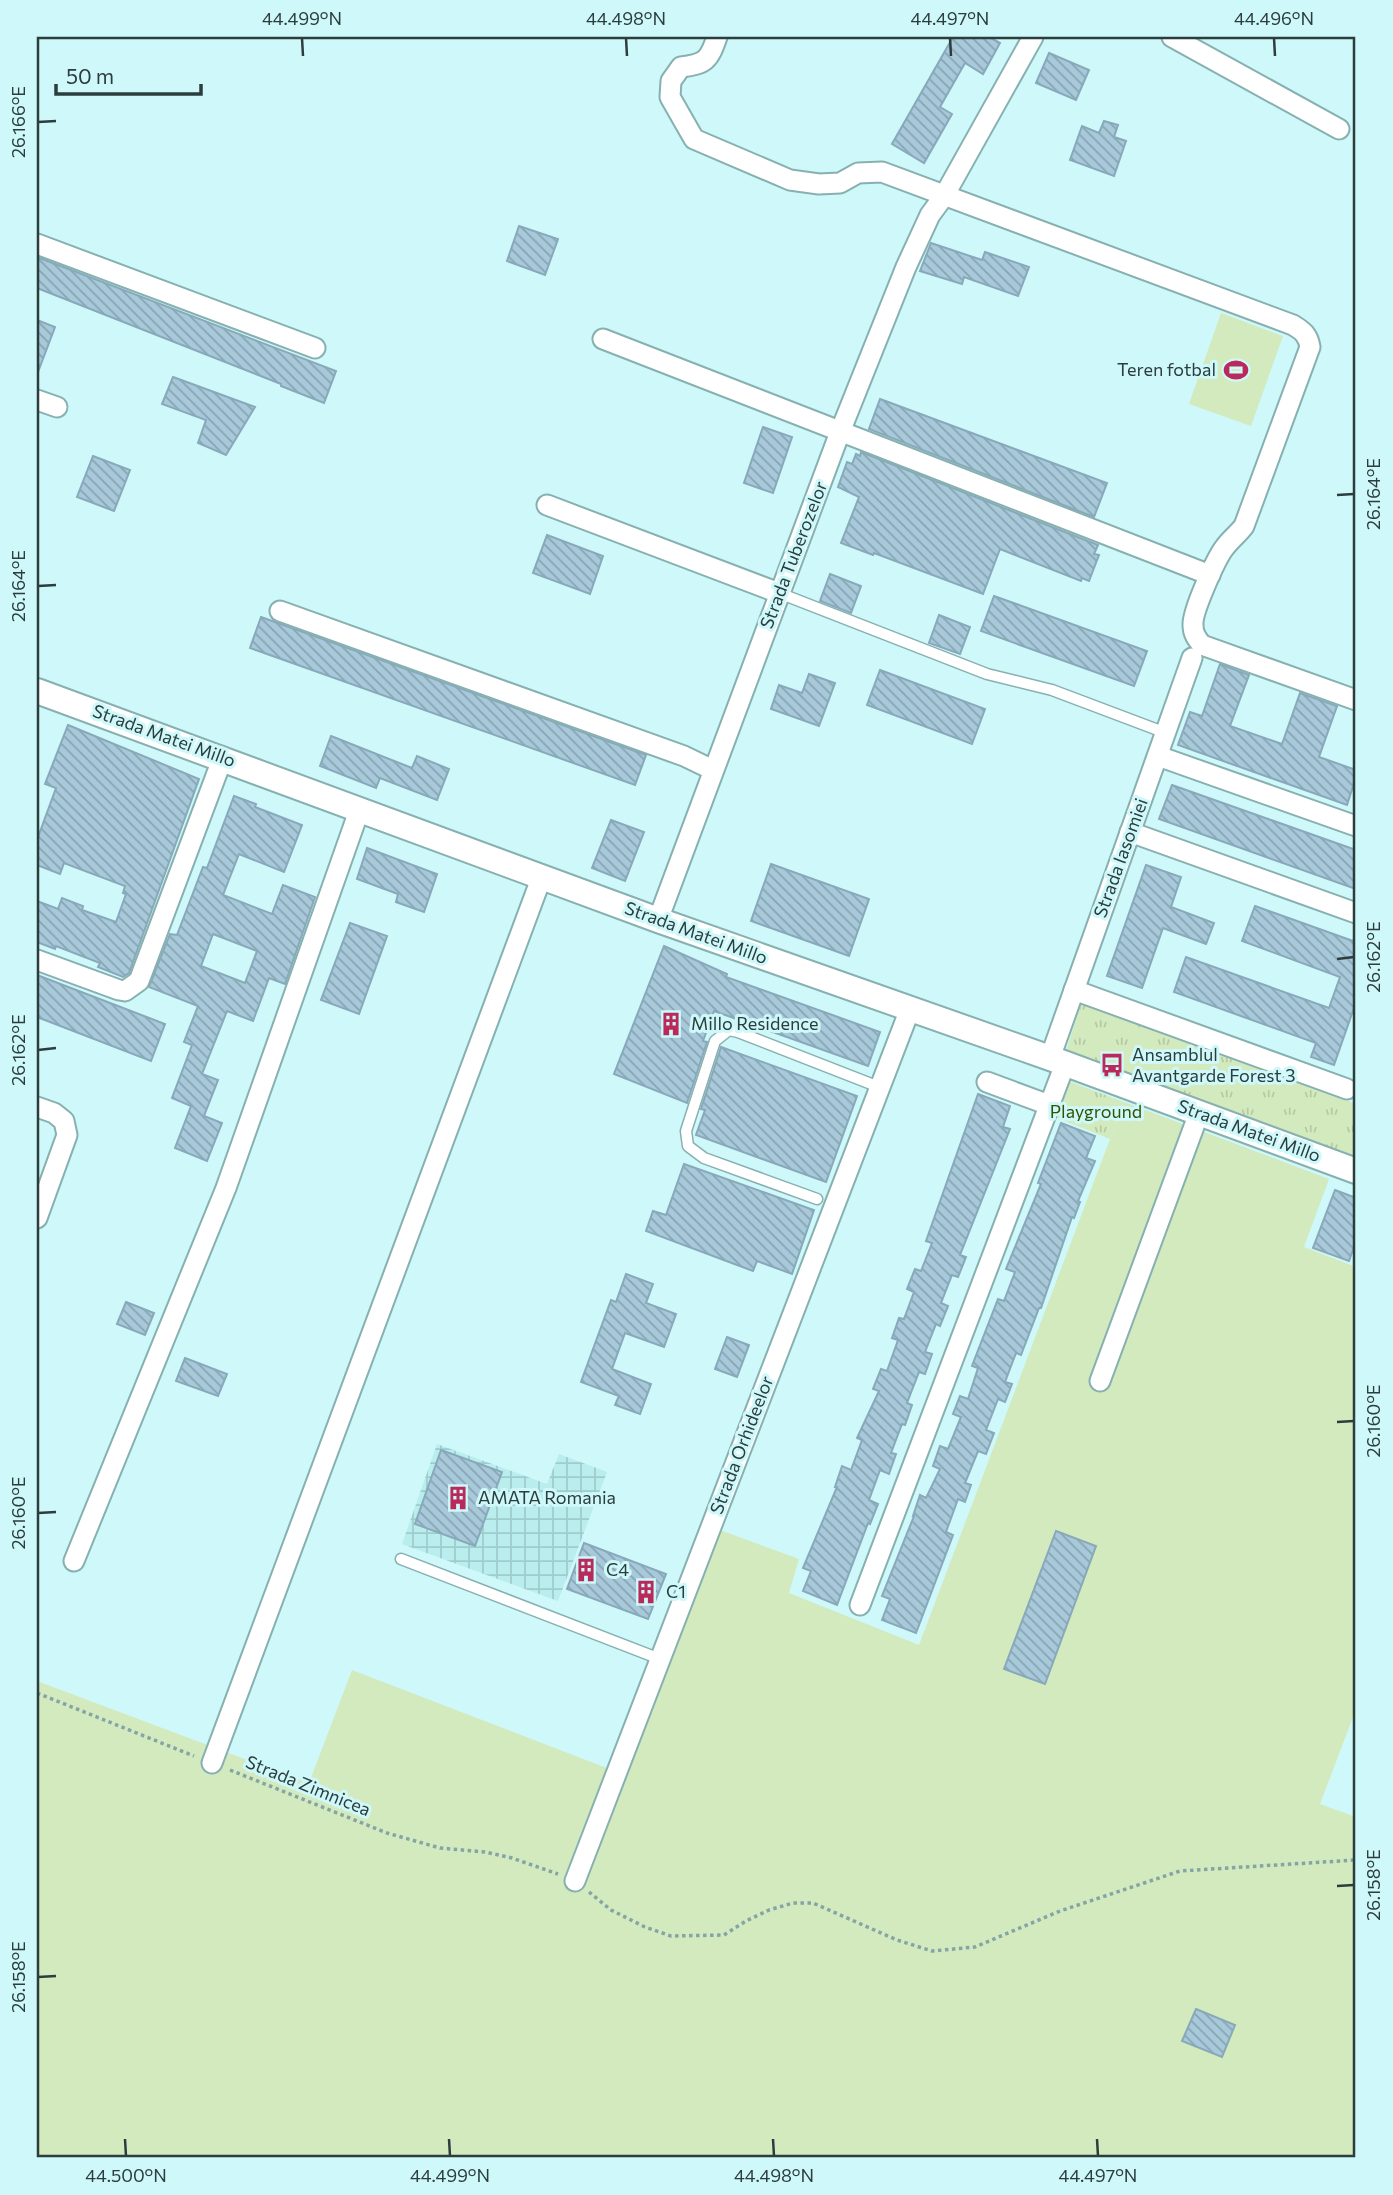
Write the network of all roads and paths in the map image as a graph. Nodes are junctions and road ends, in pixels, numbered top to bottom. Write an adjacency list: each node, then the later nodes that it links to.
1 (717, 37): 5 (street)
2 (1032, 37): 5 (street, Strada Tuberozelor)
3 (1172, 37): 4 (street)
4 (1339, 129)
5 (944, 196): 11 (street, Strada Tuberozelor); 13 (street)
6 (37, 244): 8 (street)
7 (603, 339): 11 (street)
8 (316, 348)
9 (37, 400): 10 (street)
10 (57, 407)
11 (840, 432): 13 (street); 14 (street, Strada Tuberozelor)
12 (547, 505): 14 (street)
13 (1210, 575): 16 (street)
14 (779, 593): 19 (lane); 22 (street, Strada Tuberozelor)
15 (280, 611): 22 (street)
16 (1197, 652): 18 (street); 19 (street, Strada Iasomiei)
17 (37, 691): 21 (street, Strada Matei Millo)
18 (1356, 700)
19 (1167, 733): 20 (street, Strada Iasomiei)
20 (1158, 756): 24 (street); 25 (street, Strada Iasomiei)
21 (223, 757): 23 (street, Strada Matei Millo); 29 (street)
22 (713, 769): 28 (street, Strada Tuberozelor)
23 (360, 808): 26 (street, Strada Matei Millo); 44 (street)
24 (1356, 825)
25 (1130, 832): 27 (street); 30 (street, Strada Iasomiei)
26 (542, 876): 28 (street, Strada Matei Millo); 48 (street)
27 (1356, 913)
28 (658, 920): 31 (street, Strada Matei Millo)
29 (37, 960)
30 (1074, 990): 32 (street, Strada Iasomiei); 35 (street)
31 (909, 1009): 32 (street, Strada Matei Millo); 34 (street, Strada Orhideelor)
32 (1057, 1061): 36 (street, Strada Iasomiei); 38 (street, Strada Matei Millo)
33 (987, 1082): 36 (street)
34 (879, 1087): 40 (lane); 46 (street, Strada Orhideelor)
35 (1347, 1089)
36 (1049, 1105): 45 (street, Strada Iasomiei)
37 (37, 1107): 41 (street)
38 (1199, 1113): 39 (street, Strada Matei Millo); 42 (street)
39 (1356, 1171)
40 (817, 1199)
41 (37, 1218)
42 (1100, 1381)
43 (401, 1559): 46 (lane)
44 (74, 1561)
45 (859, 1605)
46 (660, 1660): 50 (street, Strada Orhideelor)
47 (37, 1693): 48 (path, Strada Zimnicea)
48 (212, 1763): 50 (path, Strada Zimnicea)
49 (1356, 1860): 50 (path, Strada Zimnicea)
50 (575, 1881)

